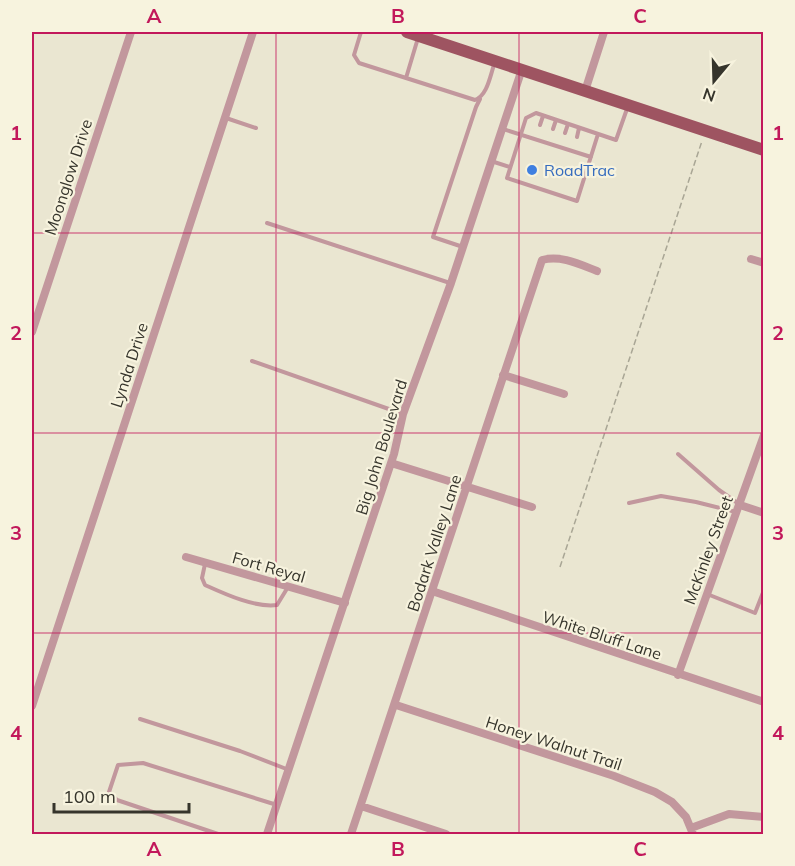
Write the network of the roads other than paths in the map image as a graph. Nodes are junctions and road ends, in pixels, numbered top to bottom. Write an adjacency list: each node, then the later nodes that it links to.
1 (131, 32): 36 (street, Moonglow Drive)
2 (253, 32): 14 (street, Lynda Drive)
3 (361, 32): 9 (lane)
4 (407, 32): 6 (main road)
5 (604, 32): 10 (street)
6 (419, 36): 7 (main road); 9 (lane)
7 (495, 60): 8 (main road); 11 (lane)
8 (522, 69): 10 (main road); 19 (street, Big John Boulevard)
9 (406, 78): 11 (lane)
10 (585, 90): 12 (main road)
11 (481, 98): 31 (lane)
12 (628, 105): 24 (lane); 26 (main road)
13 (543, 116): 15 (lane); 17 (lane); 23 (lane)
14 (225, 118): 18 (lane); 59 (street, Lynda Drive)
15 (556, 120): 16 (lane); 21 (lane)
16 (568, 124): 20 (lane); 22 (lane)
17 (540, 125)
18 (256, 128)
19 (502, 128): 23 (lane); 28 (street, Big John Boulevard)
20 (579, 128): 24 (lane); 25 (lane)
21 (553, 129)
22 (565, 133)
23 (520, 134): 27 (lane); 29 (lane)
24 (598, 134): 27 (lane)
25 (577, 137)
26 (764, 150)
27 (591, 157): 29 (lane)
28 (491, 161): 29 (lane); 31 (street, Big John Boulevard)
29 (510, 167)
30 (267, 223): 35 (lane)
31 (463, 247): 35 (street, Big John Boulevard)
32 (751, 259): 33 (street)
33 (764, 263)
34 (597, 271): 38 (street, Bodark Valley Lane)
35 (451, 283): 40 (street, Big John Boulevard)
36 (32, 332)
37 (252, 361): 40 (lane)
38 (503, 375): 39 (street); 44 (street, Bodark Valley Lane)
39 (564, 394)
40 (404, 414): 43 (street, Big John Boulevard)
41 (764, 435): 47 (street, McKinley Street)
42 (678, 454): 47 (lane)
43 (391, 463): 44 (street); 55 (street, Big John Boulevard)
44 (466, 488): 46 (street); 53 (street, Bodark Valley Lane)
45 (629, 503): 47 (lane)
46 (532, 507)
47 (738, 509): 48 (street); 54 (street, McKinley Street)
48 (764, 513)
49 (186, 556): 50 (street, Fort Reyal)
50 (205, 562): 51 (street, Fort Reyal); 51 (lane)
51 (288, 586): 55 (street, Fort Reyal)
52 (764, 590): 54 (lane)
53 (432, 591): 56 (street, White Bluff Lane); 58 (street, Bodark Valley Lane)
54 (707, 594): 56 (street, McKinley Street)
55 (345, 603): 61 (street, Big John Boulevard)
56 (678, 675): 57 (street, White Bluff Lane)
57 (764, 702)
58 (396, 705): 63 (street, Bodark Valley Lane); 65 (street, Honey Walnut Trail)
59 (32, 706)
60 (140, 719): 61 (lane)
61 (289, 770): 62 (street, Big John Boulevard)
62 (277, 805): 66 (lane); 67 (street, Big John Boulevard)
63 (361, 806): 68 (street, Bodark Valley Lane); 69 (street)
64 (764, 817): 65 (street)
65 (692, 831)
66 (218, 834)
67 (267, 834)
68 (351, 834)
69 (446, 834)

